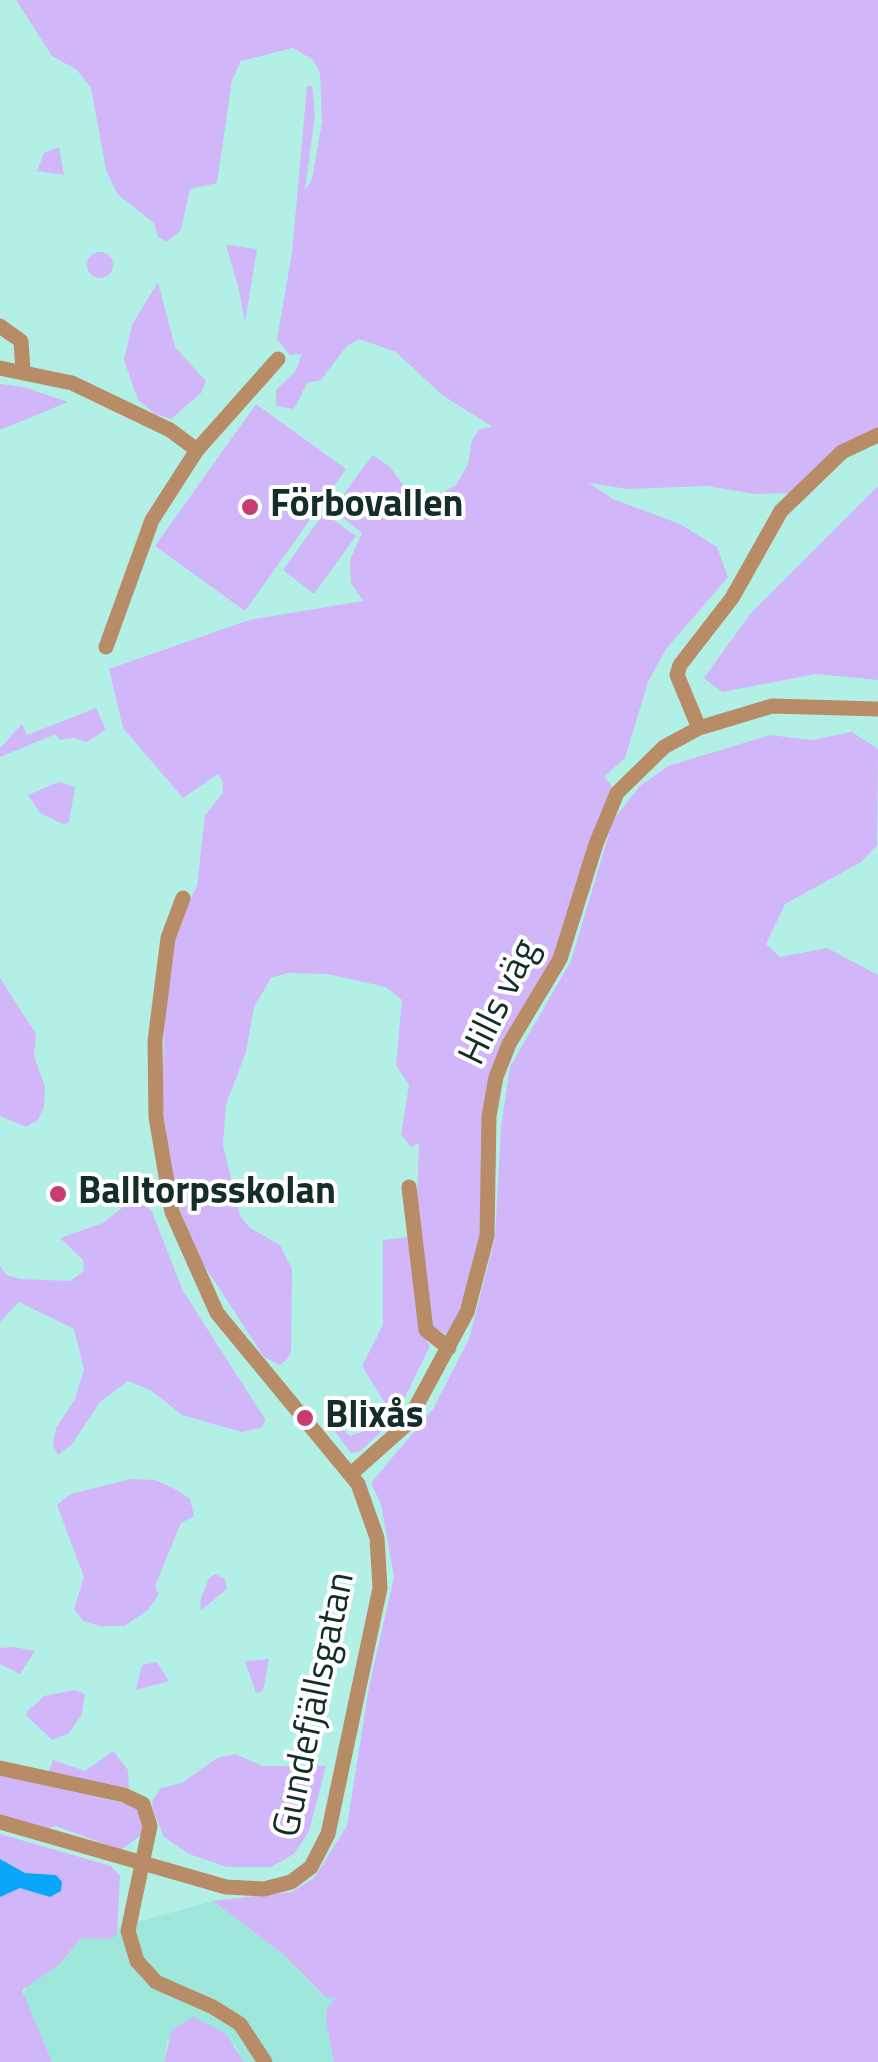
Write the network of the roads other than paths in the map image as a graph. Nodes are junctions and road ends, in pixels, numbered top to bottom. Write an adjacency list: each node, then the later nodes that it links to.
1 (0, 326): 4 (street)
2 (278, 359): 6 (street)
3 (0, 368): 4 (street)
4 (23, 370): 6 (street)
5 (878, 435): 9 (street)
6 (197, 450): 7 (street)
7 (106, 646)
8 (878, 708): 9 (street, Hills väg)
9 (698, 728): 12 (street, Hills väg)
10 (183, 898): 13 (street, Gundefjällsgatan)
11 (409, 1187): 12 (street)
12 (449, 1348): 13 (street)
13 (352, 1473): 16 (street, Gundefjällsgatan)
14 (0, 1768): 16 (street)
15 (0, 1822): 16 (street, Gundefjällsgatan)
16 (142, 1864): 17 (street)
17 (265, 2062)

